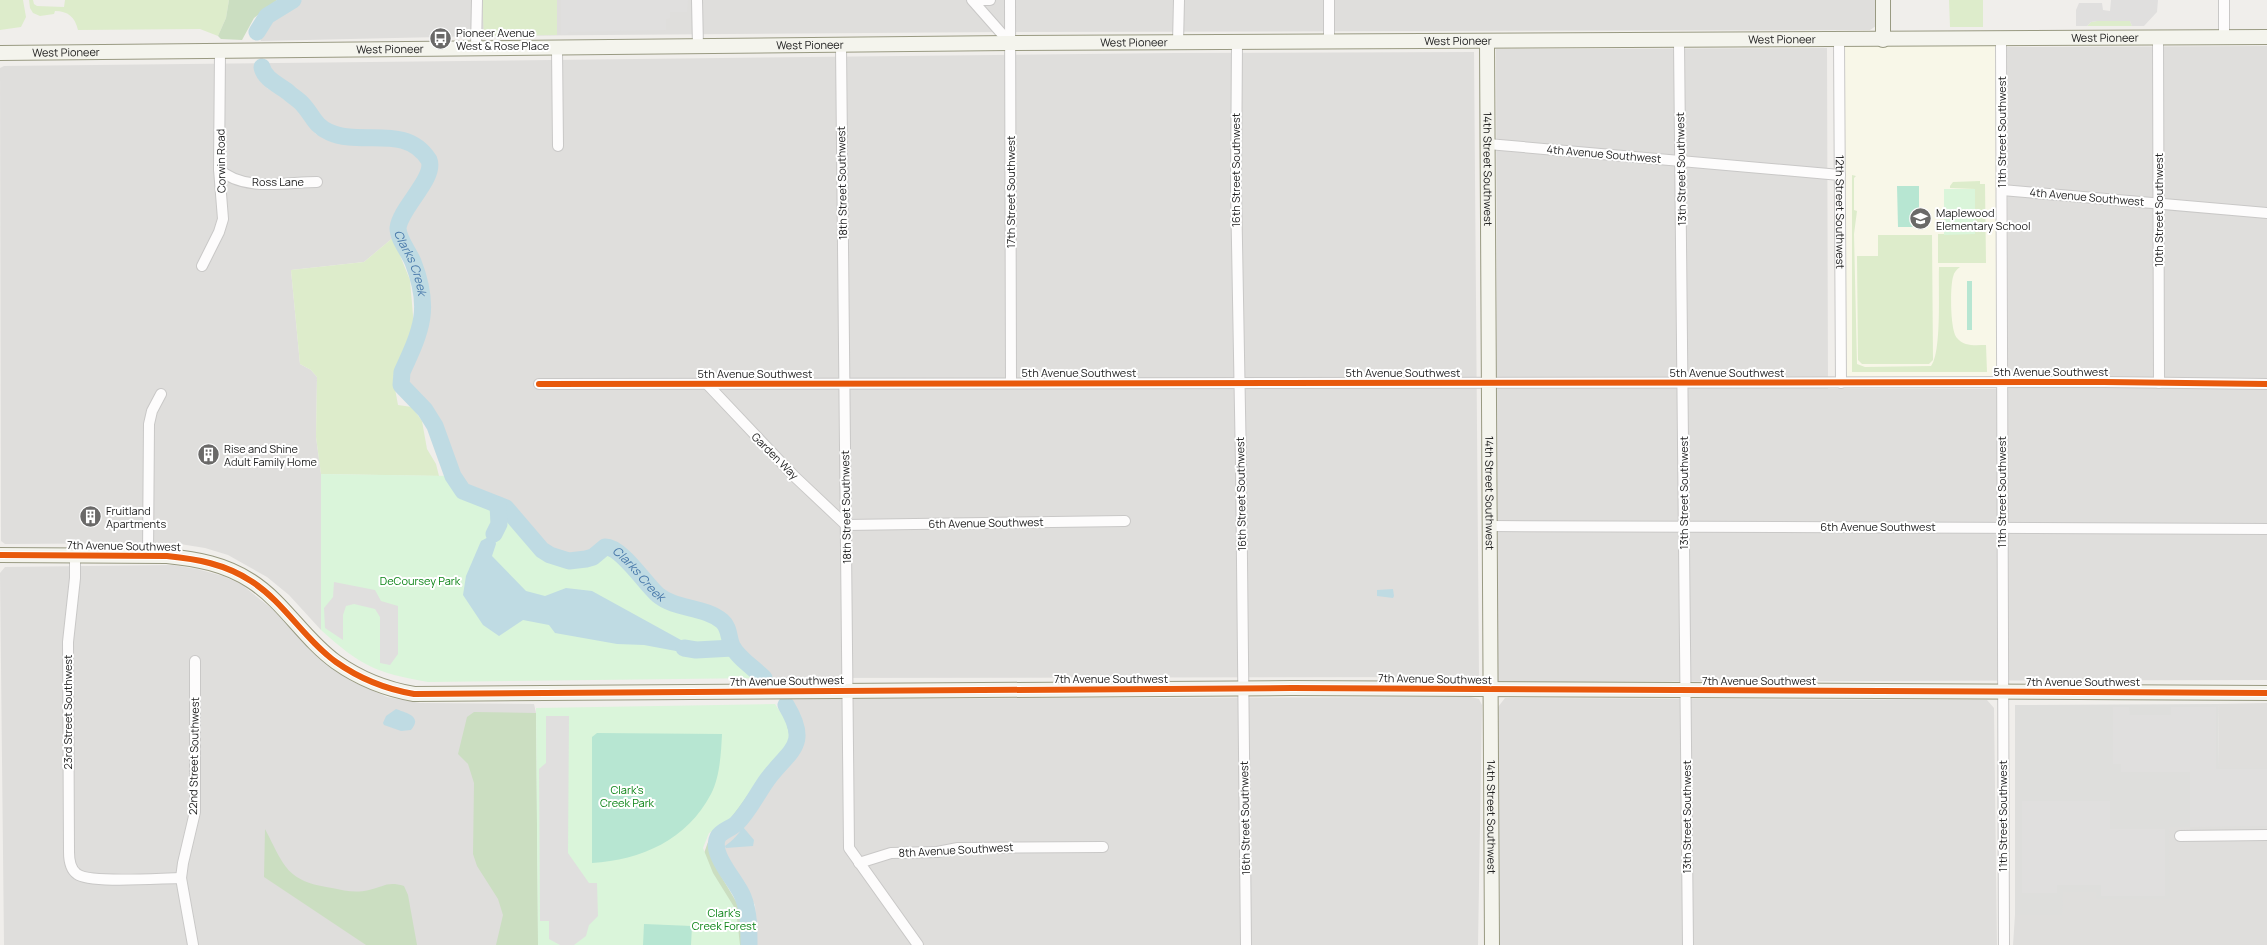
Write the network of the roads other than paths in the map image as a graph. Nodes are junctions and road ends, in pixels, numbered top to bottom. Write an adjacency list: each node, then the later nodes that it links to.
1 (477, 0): 24 (street)
2 (697, 0): 23 (street)
3 (972, 0): 4 (street); 19 (street)
4 (990, 0)
5 (1010, 0): 19 (street, 17th Street Southwest)
6 (1179, 0): 20 (street)
7 (1329, 0): 21 (street)
8 (1883, 0): 14 (street)
9 (2224, 0): 12 (street)
10 (2267, 37): 12 (street, West Pioneer)
11 (2158, 38): 12 (street, West Pioneer); 15 (street, West Pioneer); 35 (street, 10th Street Southwest)
12 (2224, 38)
13 (1839, 40): 14 (street, West Pioneer); 18 (street, West Pioneer); 32 (street, 12th Street Southwest)
14 (1883, 40): 15 (street, West Pioneer)
15 (2001, 40): 34 (street, 11th Street Southwest)
16 (1487, 41): 18 (street, West Pioneer); 21 (street, West Pioneer); 28 (street, 14th Street Southwest)
17 (1237, 42): 20 (street, West Pioneer); 21 (street, West Pioneer); 41 (street, 16th Street Southwest)
18 (1679, 42): 30 (street, 13th Street Southwest)
19 (1010, 43): 20 (street, West Pioneer); 22 (street, West Pioneer); 40 (street, 17th Street Southwest)
20 (1178, 43)
21 (1329, 43)
22 (841, 46): 23 (street, West Pioneer); 47 (street, 18th Street Southwest)
23 (698, 47): 25 (street, West Pioneer)
24 (476, 48): 25 (street, West Pioneer); 26 (street, West Pioneer)
25 (557, 48): 29 (street)
26 (220, 52): 27 (street, West Pioneer); 31 (street, Corwin Road)
27 (0, 53)
28 (1488, 144): 30 (street, 4th Avenue Southwest); 42 (street, 14th Street Southwest)
29 (558, 146)
30 (1681, 161): 32 (street, 4th Avenue Southwest); 38 (street, 13th Street Southwest)
31 (219, 169): 33 (street, Ross Lane); 37 (street, Corwin Road)
32 (1840, 175): 43 (street, 12th Street Southwest)
33 (317, 182)
34 (2002, 190): 35 (street, 4th Avenue Southwest); 39 (street, 11th Street Southwest)
35 (2158, 204): 36 (street, 4th Avenue Southwest); 44 (street, 10th Street Southwest)
36 (2267, 213)
37 (202, 266)
38 (1683, 382): 42 (street, 5th Avenue Southwest); 43 (street, 5th Avenue Southwest); 53 (street, 13th Street Southwest)
39 (2003, 382): 43 (street, 5th Avenue Southwest); 44 (street, 5th Avenue Southwest); 54 (street, 11th Street Southwest)
40 (1011, 383): 41 (street, 5th Avenue Southwest); 47 (street, 5th Avenue Southwest)
41 (1240, 383): 42 (street, 5th Avenue Southwest); 60 (street, 16th Street Southwest)
42 (1489, 383): 52 (street, 14th Street Southwest)
43 (1841, 383)
44 (2159, 383): 48 (street, 5th Avenue Southwest)
45 (539, 384): 46 (street, 5th Avenue Southwest)
46 (707, 384): 47 (street, 5th Avenue Southwest); 51 (street, Garden Way)
47 (844, 384): 51 (street, 18th Street Southwest)
48 (2267, 384)
49 (161, 394): 58 (street)
50 (1125, 522): 51 (street, 6th Avenue Southwest)
51 (846, 525): 62 (street, 18th Street Southwest)
52 (1490, 526): 53 (street, 6th Avenue Southwest); 61 (street, 14th Street Southwest)
53 (1684, 526): 54 (street, 6th Avenue Southwest); 63 (street, 13th Street Southwest)
54 (2002, 528): 55 (street, 6th Avenue Southwest); 64 (street, 11th Street Southwest)
55 (2267, 529)
56 (0, 555): 57 (street, 7th Avenue Southwest)
57 (75, 555): 58 (street, 7th Avenue Southwest); 70 (street, 23rd Street Southwest)
58 (148, 555): 62 (street, 7th Avenue Southwest)
59 (195, 661): 70 (street, 22nd Street Southwest)
60 (1243, 689): 61 (street, 7th Avenue Southwest); 62 (street, 7th Avenue Southwest); 73 (street, 16th Street Southwest)
61 (1491, 689): 63 (street, 7th Avenue Southwest); 74 (street, 14th Street Southwest)
62 (848, 690): 69 (street, 18th Street Southwest)
63 (1687, 691): 64 (street, 7th Avenue Southwest); 75 (street, 13th Street Southwest)
64 (2002, 692): 65 (street, 7th Avenue Southwest); 76 (street, 11th Street Southwest)
65 (2267, 693)
66 (2267, 835): 67 (street)
67 (2180, 836)
68 (1103, 847): 69 (street, 8th Avenue Southwest)
69 (859, 863): 72 (street, 18th Street Southwest)
70 (181, 878): 71 (street, 22nd Street Southwest)
71 (193, 945)
72 (918, 945)
73 (1246, 945)
74 (1492, 945)
75 (1688, 945)
76 (2004, 945)

